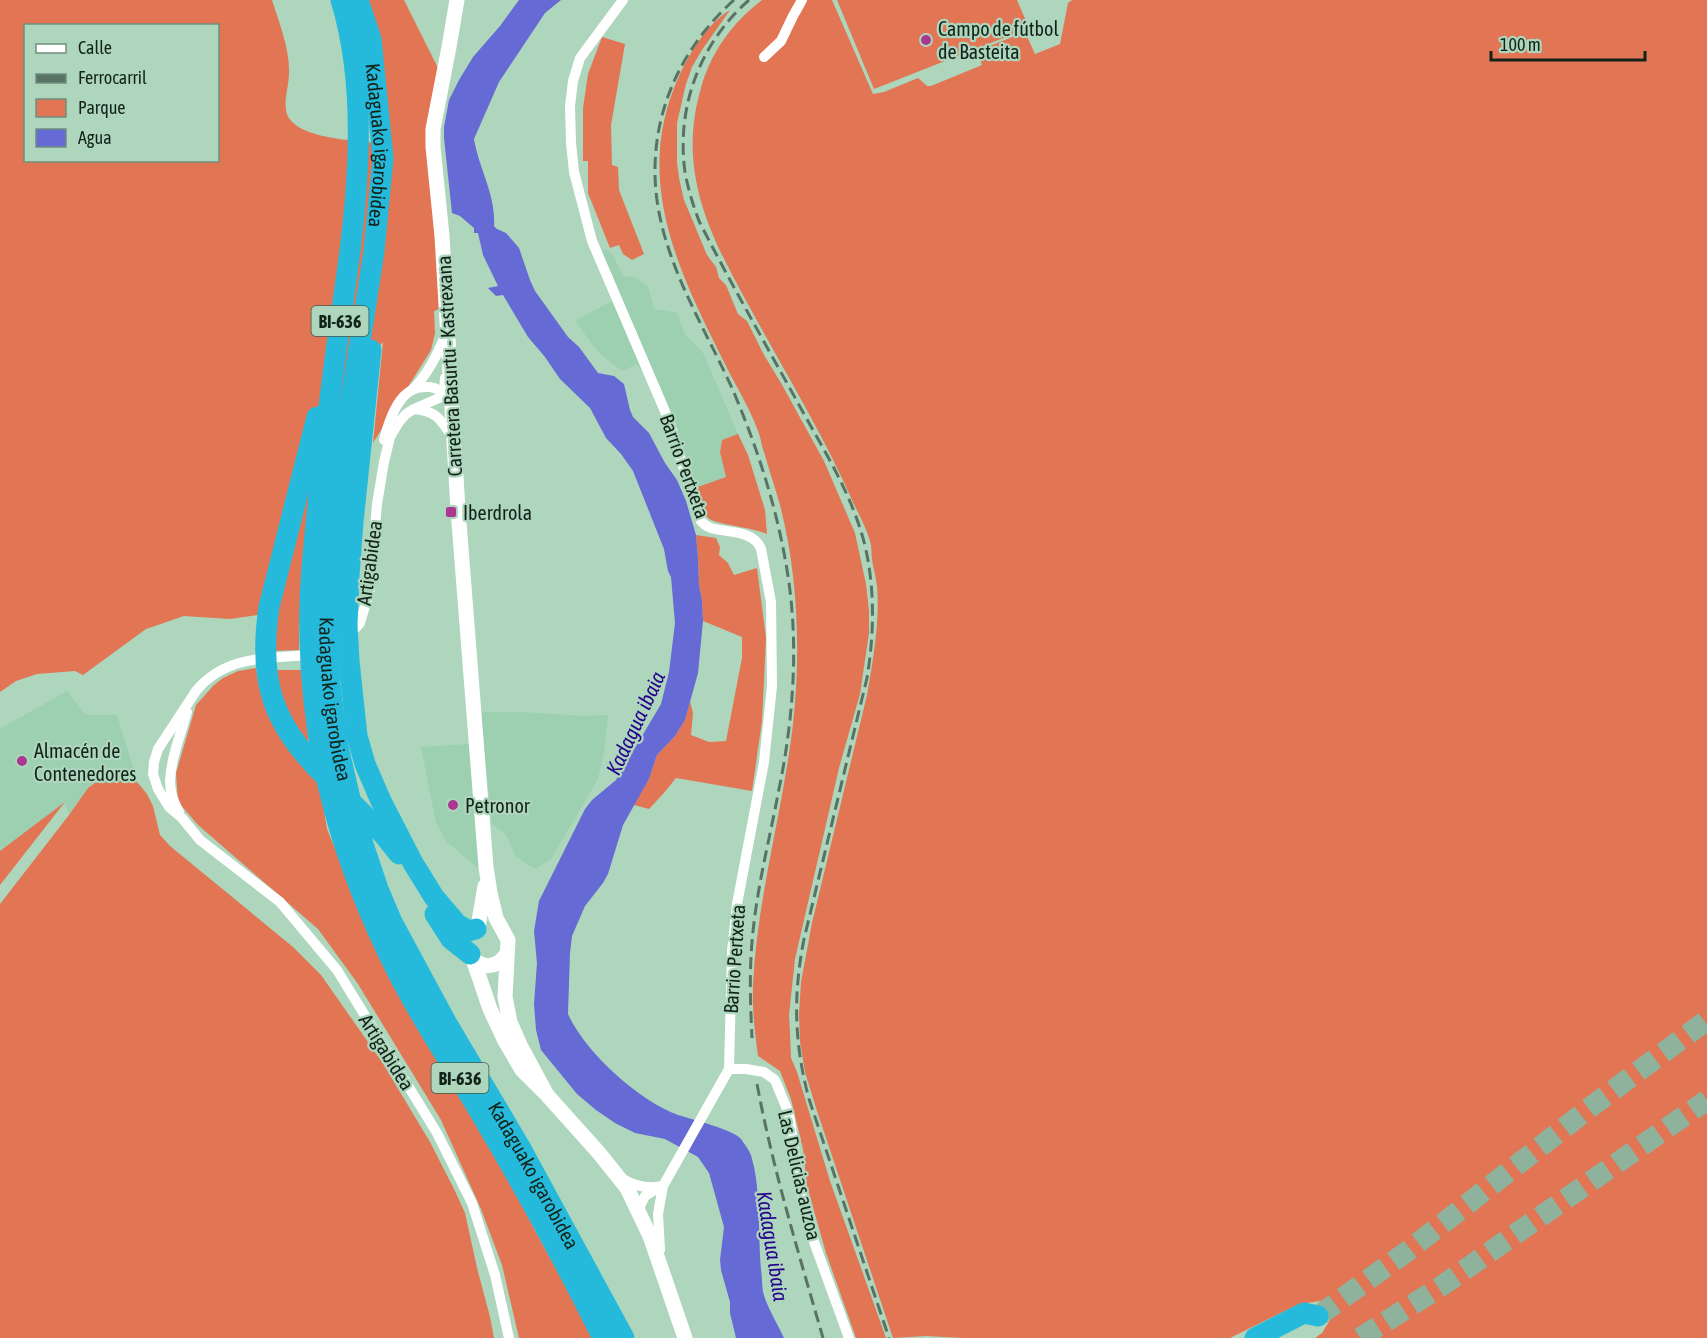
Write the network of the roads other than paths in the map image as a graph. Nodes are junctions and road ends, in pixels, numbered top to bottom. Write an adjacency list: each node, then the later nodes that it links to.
1 (341, 0): 9 (highway, Kadaguako igarobidea / BI-636)
2 (358, 0): 7 (highway, Kadaguako igarobidea / BI-636)
3 (457, 0): 8 (street, Carretera Basurtu - Kastrexana)
4 (623, 0): 26 (street, Barrio Pertxeta)
5 (802, 0): 6 (street)
6 (764, 57)
7 (383, 158): 15 (highway, Kadaguako igarobidea / BI-636); 22 (highway)
8 (447, 331): 10 (street); 11 (street); 13 (street, Carretera Basurtu - Kastrexana)
9 (336, 350): 15 (highway, Kadaguako igarobidea / BI-636); 25 (highway)
10 (411, 390): 11 (street); 14 (street)
11 (442, 393): 12 (street); 13 (street)
12 (414, 409): 13 (street); 14 (street)
13 (453, 440): 21 (street, Carretera Basurtu - Kastrexana)
14 (384, 462): 17 (street, Artigabidea)
15 (319, 640): 16 (highway, Kadaguako igarobidea / BI-636)
16 (321, 682): 34 (highway, Kadaguako igarobidea / BI-636); 35 (highway, Kadaguako igarobidea / BI-636)
17 (196, 691): 18 (street); 19 (street)
18 (155, 758): 19 (street); 20 (street, Artigabidea)
19 (171, 779): 20 (street)
20 (182, 818): 33 (street, Artigabidea)
21 (486, 867): 22 (street); 23 (street)
22 (477, 928): 23 (street); 25 (street)
23 (502, 931): 24 (street)
24 (507, 953): 25 (street); 27 (street)
25 (471, 956): 27 (street)
26 (729, 1070): 29 (street); 37 (street, Las Delicias auzoa)
27 (547, 1095): 28 (street)
28 (616, 1175): 29 (street); 31 (street)
29 (662, 1186): 30 (street); 31 (street)
30 (660, 1198): 31 (street); 32 (street)
31 (638, 1210): 32 (street)
32 (663, 1275): 36 (street)
33 (509, 1338)
34 (603, 1338)
35 (624, 1338)
36 (685, 1338)
37 (849, 1338)
38 (1255, 1338): 39 (highway)
39 (1288, 1338)

